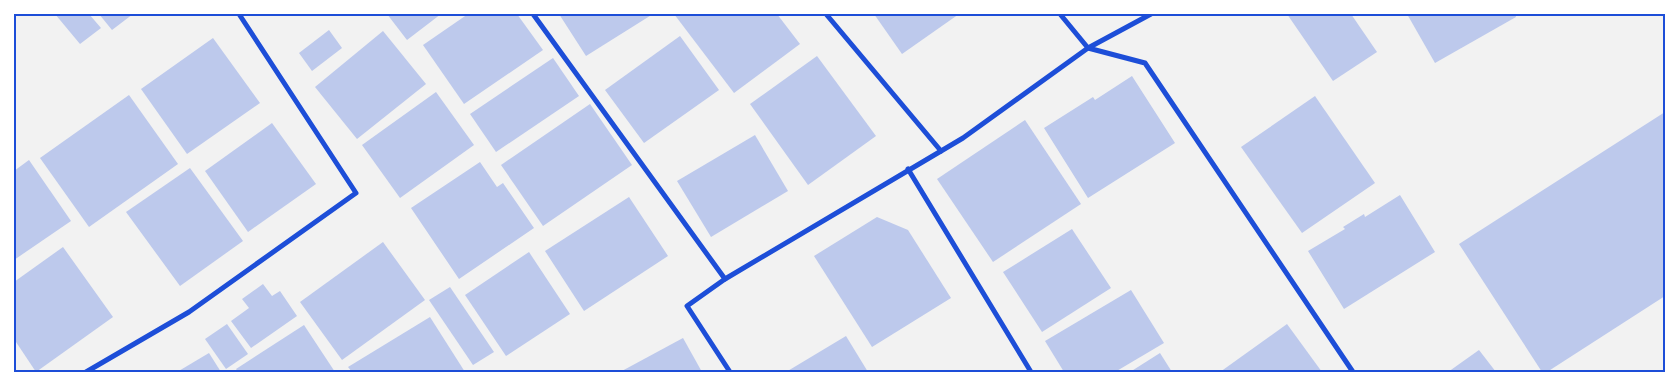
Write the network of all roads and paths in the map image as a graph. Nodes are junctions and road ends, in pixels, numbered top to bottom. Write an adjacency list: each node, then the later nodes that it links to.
1 (239, 14): 10 (street)
2 (533, 14): 9 (street)
3 (826, 14): 7 (street)
4 (1060, 14): 6 (street)
5 (1151, 14): 6 (street)
6 (1088, 48): 7 (street); 13 (street)
7 (941, 151): 8 (street)
8 (908, 169): 9 (street); 12 (street)
9 (724, 280): 11 (street)
10 (86, 372)
11 (730, 372)
12 (1031, 372)
13 (1353, 372)

